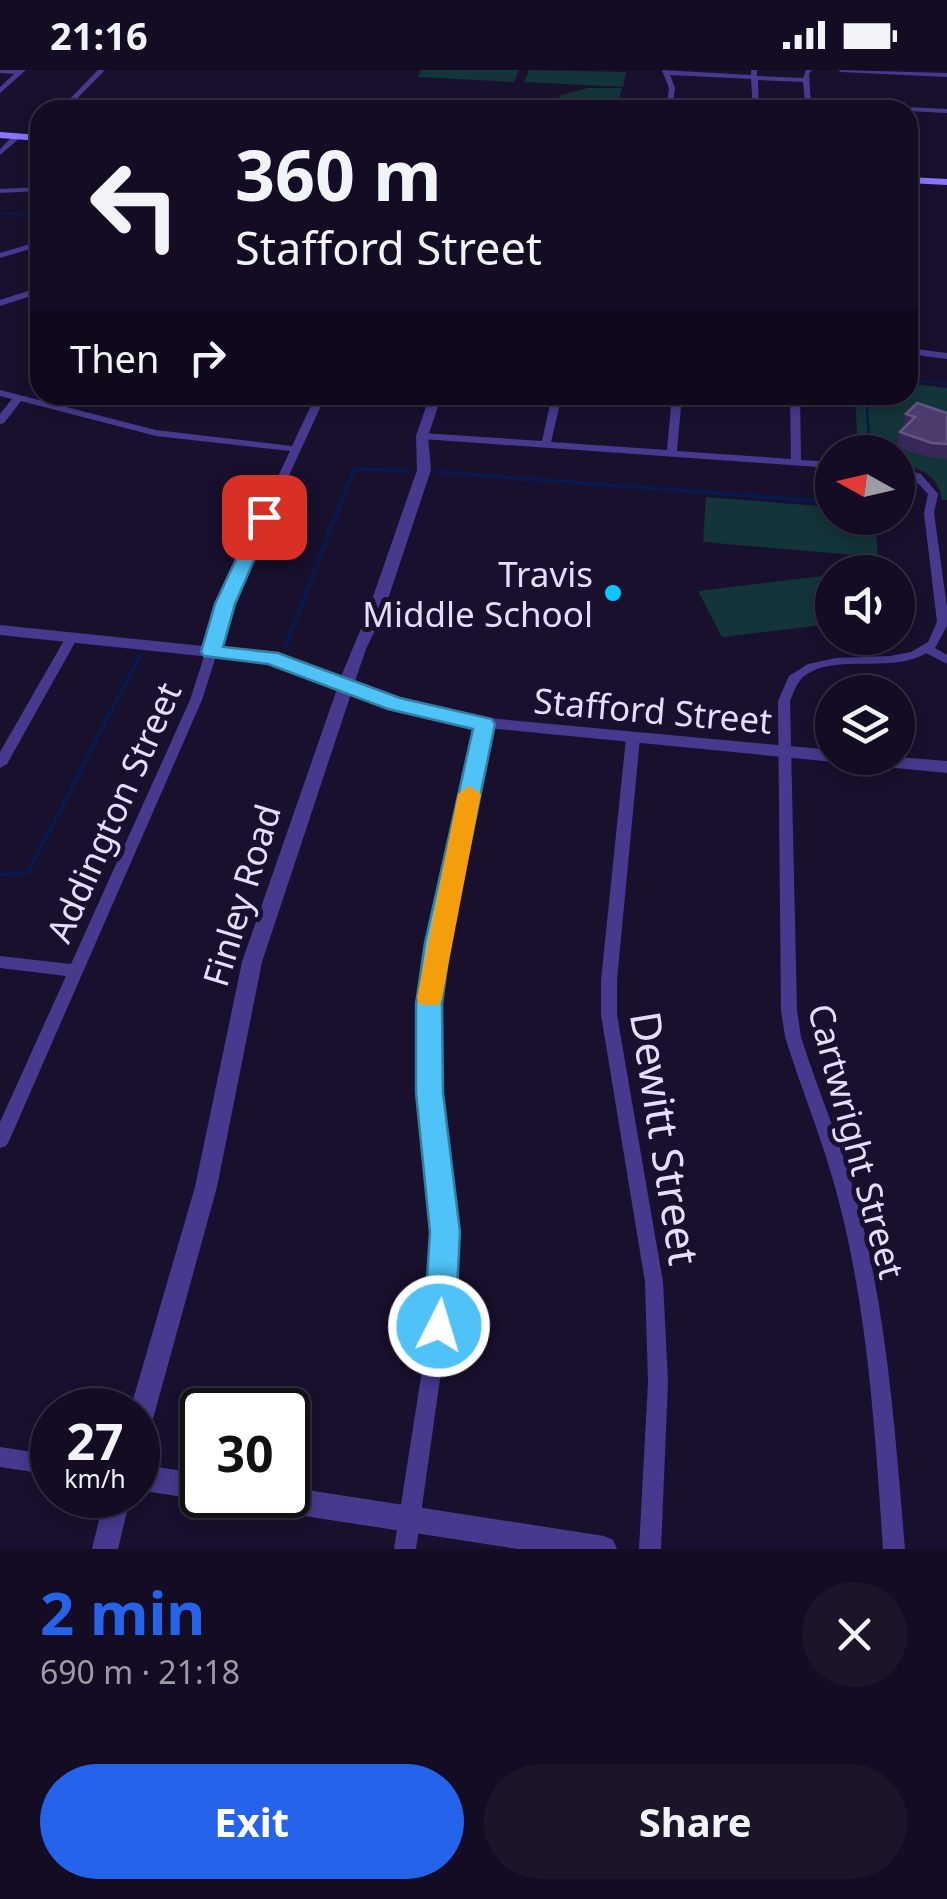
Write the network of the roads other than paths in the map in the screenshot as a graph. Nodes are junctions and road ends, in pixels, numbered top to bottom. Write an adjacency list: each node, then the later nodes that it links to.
1 (102, 70): 11 (street)
2 (810, 70): 9 (street)
3 (841, 70): 8 (street)
4 (0, 71): 5 (street)
5 (22, 71): 10 (street)
6 (665, 72): 7 (street); 12 (street)
7 (754, 74): 9 (street); 13 (street)
8 (947, 75)
9 (806, 80): 14 (street)
10 (0, 90)
11 (72, 100)
12 (670, 100)
13 (755, 100)
14 (808, 100)
15 (918, 110): 16 (street)
16 (947, 111)
17 (0, 133): 18 (main road); 20 (main road)
18 (30, 135)
19 (30, 135): 20 (main road)
20 (18, 136): 21 (street)
21 (0, 154)
22 (918, 183): 23 (main road)
23 (947, 184)
24 (30, 190): 25 (street)
25 (0, 191)
26 (30, 247): 27 (street)
27 (0, 256)
28 (30, 293): 29 (street)
29 (0, 302)
30 (918, 352): 31 (street)
31 (946, 356)
32 (0, 392): 33 (street)
33 (18, 398): 34 (street); 41 (street)
34 (30, 401)
35 (46, 405): 44 (street)
36 (316, 405): 44 (street, Addington Street)
37 (433, 405): 42 (street, Finley Road)
38 (555, 405): 43 (street)
39 (676, 405): 45 (street)
40 (794, 405): 46 (street)
41 (0, 422)
42 (422, 436): 43 (street); 55 (street, Finley Road)
43 (546, 444): 45 (street)
44 (296, 449): 53 (street, Addington Street)
45 (672, 453): 46 (street)
46 (796, 462): 47 (street)
47 (815, 464)
48 (915, 477): 49 (street)
49 (938, 505): 52 (street)
50 (0, 630): 51 (street, Stafford Street)
51 (72, 637): 53 (street, Stafford Street); 60 (street)
52 (926, 648): 54 (street); 58 (street, Cartwright Street)
53 (211, 652): 55 (street, Stafford Street); 64 (street, Addington Street)
54 (947, 660)
55 (345, 687): 56 (street, Stafford Street); 66 (street, Finley Road)
56 (484, 724): 57 (street, Stafford Street); 71 (street)
57 (633, 738): 58 (street, Stafford Street); 75 (street, Dewitt Street)
58 (785, 752): 59 (street, Stafford Street); 76 (street, Cartwright Street)
59 (815, 755)
60 (0, 764)
61 (915, 764): 62 (street)
62 (947, 767)
63 (0, 962): 64 (street)
64 (76, 971): 65 (street, Addington Street)
65 (0, 1141)
66 (149, 1388)
67 (0, 1457): 68 (street)
68 (30, 1462)
69 (310, 1504): 71 (street)
70 (112, 1518): 72 (street)
71 (410, 1519): 73 (street); 74 (street)
72 (105, 1549)
73 (405, 1549)
74 (604, 1549)
75 (650, 1549)
76 (894, 1549)

